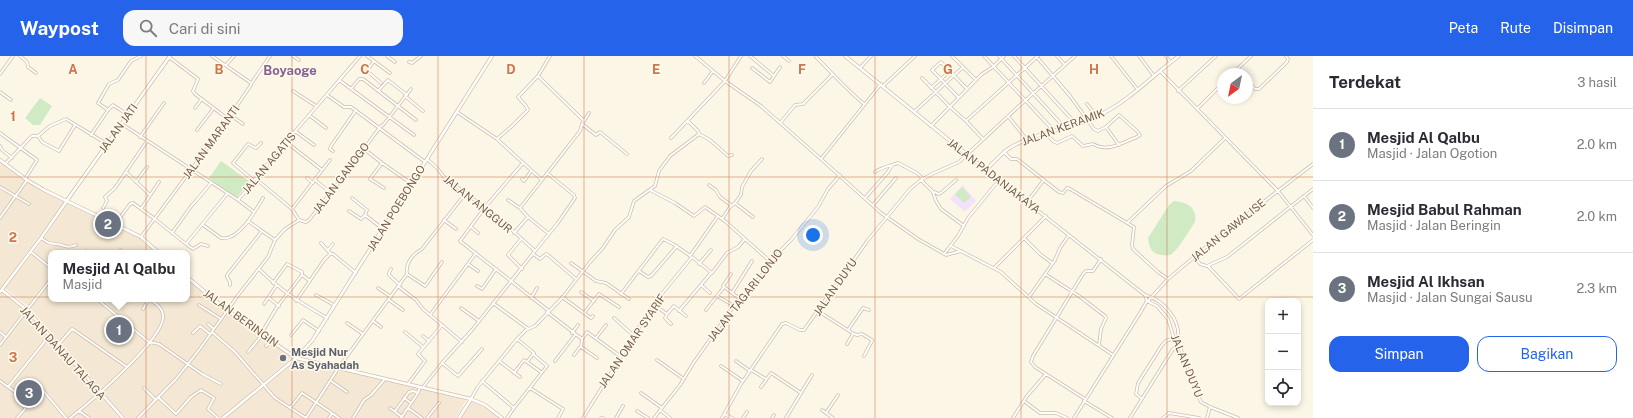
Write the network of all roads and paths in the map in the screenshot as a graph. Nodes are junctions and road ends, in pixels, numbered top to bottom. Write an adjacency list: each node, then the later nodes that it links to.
1 (13, 56): 57 (street)
2 (20, 56): 58 (street)
3 (141, 56): 107 (street)
4 (169, 56): 96 (street); 113 (street, JALAN JATI)
5 (212, 56): 45 (street)
6 (234, 56): 45 (street)
7 (270, 56): 75 (street, JALAN MARANTI)
8 (293, 56): 39 (street)
9 (360, 56): 68 (street, JALAN AGATIS)
10 (367, 56): 41 (street)
11 (387, 56): 42 (street)
12 (421, 56): 43 (street)
13 (492, 56): 110 (street, JALAN POEBONGO)
14 (550, 56): 62 (street)
15 (695, 56): 56 (street)
16 (741, 56): 71 (street)
17 (750, 56): 63 (street)
18 (783, 56): 40 (street)
19 (845, 56): 50 (street, JALAN PADANJAKAYA)
20 (871, 56): 50 (street)
21 (915, 56): 77 (street)
22 (952, 56): 51 (street)
23 (984, 56): 48 (street)
24 (999, 56): 38 (street)
25 (1004, 56): 38 (street)
26 (1014, 56): 52 (street)
27 (1037, 56): 52 (street); 65 (street)
28 (1057, 56): 46 (street)
29 (1111, 56): 85 (street)
30 (1139, 56): 66 (street)
31 (1166, 56): 44 (street)
32 (1179, 56): 44 (street, JALAN KERAMIK)
33 (1216, 56): 88 (street)
34 (1252, 56): 53 (street)
35 (1286, 56): 78 (street)
36 (1073, 57): 46 (street, JALAN DUYU)
37 (816, 58): 60 (street)
38 (1002, 59): 48 (street); 61 (street)
39 (299, 60)
40 (789, 61)
41 (374, 62): 59 (street); 73 (street)
42 (395, 62)
43 (409, 62)
44 (1170, 62): 55 (street, JALAN KERAMIK)
45 (226, 65): 75 (street)
46 (1065, 65): 65 (street, JALAN DUYU)
47 (780, 67): 63 (street)
48 (993, 67): 70 (street); 72 (street)
49 (752, 68): 63 (street)
50 (860, 68): 77 (street, JALAN PADANJAKAYA)
51 (962, 68): 64 (street); 70 (street)
52 (1025, 68): 61 (street); 79 (street)
53 (1238, 68)
54 (950, 71): 64 (street); 69 (street); 69 (street)
55 (1160, 71): 66 (street, JALAN KERAMIK); 88 (street)
56 (713, 72): 71 (street); 74 (street)
57 (0, 73)
58 (36, 73)
59 (390, 73)
60 (833, 74): 99 (street); 125 (street)
61 (1018, 75): 72 (street); 91 (street)
62 (538, 76): 122 (street); 148 (street)
63 (774, 76)
64 (954, 76): 76 (street); 83 (street)
65 (1053, 76): 79 (street, JALAN DUYU); 121 (street)
66 (1154, 76): 85 (street, JALAN KERAMIK)
67 (922, 78): 80 (street)
68 (339, 80): 81 (street); 92 (street, JALAN AGATIS)
69 (940, 80): 76 (street); 80 (street)
70 (976, 80): 83 (street)
71 (725, 81): 123 (street); 125 (street)
72 (1009, 82): 97 (street); 124 (street)
73 (382, 83)
74 (704, 83)
75 (251, 84): 115 (street, JALAN MARANTI)
76 (945, 84): 90 (street); 94 (street)
77 (882, 85): 99 (street); 111 (street, JALAN PADANJAKAYA)
78 (1253, 86)
79 (1041, 87): 91 (street, JALAN DUYU); 129 (street)
80 (931, 88): 90 (street)
81 (351, 89): 87 (street); 116 (street)
82 (411, 89): 93 (street, JALAN GANOGO)
83 (967, 89): 94 (street)
84 (1217, 89): 106 (street)
85 (1138, 90): 118 (street, JALAN KERAMIK)
86 (293, 91): 101 (street)
87 (378, 91): 93 (street); 102 (street)
88 (1178, 91): 106 (street)
89 (0, 92): 95 (street)
90 (936, 93): 104 (street); 111 (street)
91 (1034, 93): 97 (street, JALAN DUYU); 135 (street)
92 (327, 95): 101 (street, JALAN AGATIS); 108 (street, JALAN ANGGUR)
93 (406, 95): 102 (street, JALAN GANOGO); 109 (street)
94 (958, 97): 104 (street)
95 (11, 100)
96 (201, 100): 103 (street); 105 (street)
97 (1025, 100): 117 (street, JALAN DUYU); 137 (street)
98 (164, 103): 145 (street)
99 (864, 104): 167 (street)
100 (1087, 104): 118 (street)
101 (316, 106): 114 (street, JALAN AGATIS)
102 (398, 106): 116 (street, JALAN GANOGO); 120 (street)
103 (195, 108)
104 (950, 108): 124 (street); 131 (street)
105 (213, 109): 119 (street); 136 (street)
106 (1196, 109): 147 (street)
107 (108, 110): 113 (street); 143 (street)
108 (356, 110): 132 (street, JALAN ANGGUR); 160 (street)
109 (423, 111)
110 (457, 112): 148 (street); 170 (street, JALAN POEBONGO)
111 (914, 112): 131 (street, JALAN PADANJAKAYA)
112 (589, 113): 122 (street)
113 (128, 115): 126 (street, JALAN JATI)
114 (309, 115): 134 (street); 138 (street, JALAN AGATIS)
115 (230, 116): 119 (street, JALAN MARANTI); 127 (street)
116 (390, 116): 132 (street, JALAN GANOGO); 141 (street)
117 (1008, 116): 149 (street, JALAN DUYU); 150 (street)
118 (1096, 117): 121 (street, JALAN KERAMIK)
119 (228, 119): 177 (street, JALAN MARANTI)
120 (416, 120)
121 (1088, 120): 129 (street, JALAN KERAMIK); 133 (street)
122 (584, 121): 128 (street)
123 (688, 121): 142 (street); 146 (street)
124 (966, 121): 149 (street)
125 (781, 122): 167 (street)
126 (122, 124): 145 (street, JALAN AGATIS); 154 (street, JALAN JATI)
127 (243, 124)
128 (582, 124): 162 (street); 183 (street)
129 (1076, 124): 135 (street, JALAN KERAMIK)
130 (75, 125): 143 (street); 144 (street); 144 (street)
131 (931, 126): 164 (street, JALAN PADANJAKAYA)
132 (380, 127): 159 (street, JALAN GANOGO); 170 (street, JALAN ANGGUR)
133 (1106, 127): 155 (street); 155 (street)
134 (326, 128)
135 (1065, 128): 137 (street, JALAN KERAMIK)
136 (197, 130)
137 (1053, 130): 140 (street, JALAN KERAMIK)
138 (295, 131): 152 (street, JALAN AGATIS); 156 (street)
139 (0, 133): 158 (street)
140 (1046, 133): 150 (street, JALAN KERAMIK); 155 (street)
141 (414, 134)
142 (699, 134): 163 (street); 205 (street)
143 (90, 135): 154 (street)
144 (38, 136): 158 (street)
145 (140, 136): 151 (street, JALAN AGATIS)
146 (671, 138)
147 (1225, 138): 206 (street); 247 (street)
148 (497, 139): 171 (street)
149 (984, 139): 164 (street, JALAN DUYU)
150 (1028, 140): 161 (street, JALAN KERAMIK)
151 (147, 141): 177 (street, JALAN AGATIS); 181 (street)
152 (286, 142): 178 (street); 189 (street, JALAN AGATIS)
153 (260, 143): 189 (street)
154 (107, 144): 217 (street, JALAN JATI)
155 (1119, 144)
156 (314, 145)
157 (0, 146): 165 (street)
158 (20, 149): 165 (street); 188 (street)
159 (364, 149): 173 (street); 208 (street, JALAN GANOGO)
160 (333, 151)
161 (1004, 152): 179 (street, JALAN KERAMIK); 195 (street)
162 (627, 154)
163 (732, 155)
164 (967, 156): 179 (street, JALAN PADANJAKAYA); 192 (street, JALAN DUYU)
165 (12, 158): 172 (street)
166 (762, 159): 221 (street)
167 (821, 159): 184 (street)
168 (0, 160): 172 (street)
169 (330, 160): 178 (street)
170 (426, 161): 200 (street, JALAN POEBONGO); 210 (street, JALAN ANGGUR)
171 (523, 163): 180 (street); 230 (street)
172 (5, 164): 188 (street)
173 (382, 164): 200 (street); 203 (street)
174 (1313, 164): 206 (street, JALAN GAWALISE)
175 (892, 165): 182 (street); 192 (street); 216 (street)
176 (147, 167): 196 (street)
177 (192, 170): 198 (street, JALAN AGATIS); 241 (street, JALAN MARANTI)
178 (322, 170): 190 (street)
179 (986, 170): 194 (street, JALAN PADANJAKAYA)
180 (532, 171): 187 (street); 191 (street)
181 (126, 172): 196 (street); 227 (street)
182 (875, 172)
183 (547, 173): 191 (street); 257 (street)
184 (840, 175): 216 (street); 289 (street, JALAN TAGARI LONJO)
185 (307, 178): 199 (street)
186 (896, 178): 224 (street)
187 (522, 179)
188 (26, 180): 212 (street); 217 (street)
189 (255, 180): 218 (street, JALAN AGATIS); 231 (street)
190 (315, 180): 199 (street); 208 (street)
191 (542, 180): 228 (street)
192 (922, 180): 207 (street); 236 (street, JALAN DUYU)
193 (956, 180): 207 (street)
194 (999, 180): 220 (street, JALAN PADANJAKAYA); 249 (street)
195 (1043, 181): 220 (street); 247 (street)
196 (136, 182): 211 (street)
197 (159, 182): 211 (street)
198 (210, 183): 209 (street, JALAN AGATIS); 254 (street)
199 (313, 183): 231 (street)
200 (412, 184): 252 (street, JALAN POEBONGO)
201 (709, 185): 223 (street)
202 (0, 188): 212 (street)
203 (384, 188)
204 (1313, 189): 213 (street)
205 (650, 190): 235 (street); 302 (street)
206 (1278, 191): 225 (street); 285 (street, JALAN GAWALISE)
207 (934, 192): 249 (street)
208 (331, 193): 243 (street, JALAN GANOGO)
209 (227, 194): 218 (street, JALAN AGATIS); 248 (street)
210 (465, 194): 230 (street, JALAN ANGGUR); 244 (street)
211 (150, 195): 229 (street)
212 (16, 196): 222 (street); 240 (street)
213 (1304, 196): 225 (street); 226 (street)
214 (263, 198): 233 (street)
215 (352, 198): 234 (street)
216 (865, 198): 224 (street)
217 (67, 200): 246 (street); 261 (street, JALAN JATI)
218 (238, 200): 233 (street)
219 (508, 200): 228 (street)
220 (1027, 202): 237 (street, JALAN PADANJAKAYA)
221 (735, 203): 223 (street); 239 (street)
222 (29, 204)
223 (731, 205): 242 (street)
224 (873, 206): 236 (street)
225 (1292, 206): 259 (street); 295 (street)
226 (1313, 207)
227 (103, 208)
228 (520, 208): 238 (street)
229 (141, 209): 241 (street); 246 (street)
230 (485, 209): 250 (street); 256 (street, JALAN ANGGUR)
231 (292, 210): 243 (street)
232 (350, 210): 234 (street)
233 (254, 212): 245 (street)
234 (365, 215): 252 (street)
235 (718, 216): 242 (street); 284 (street, JALAN OMAR SYARIF)
236 (886, 216): 283 (street); 367 (street, JALAN DUYU)
237 (1046, 216): 258 (street, JALAN PADANJAKAYA); 262 (street)
238 (528, 217): 256 (street); 257 (street)
239 (753, 217)
240 (0, 218)
241 (155, 218): 254 (street); 260 (street, JALAN MARANTI)
242 (722, 219): 264 (street)
243 (299, 220): 265 (street)
244 (444, 220): 251 (street); 306 (street)
245 (248, 221): 248 (street); 253 (street)
246 (116, 223): 260 (street)
247 (1127, 223): 312 (street)
248 (203, 225): 268 (street)
249 (964, 226): 273 (street)
250 (471, 227): 255 (street); 280 (street)
251 (456, 229)
252 (383, 230): 304 (street, JALAN POEBONGO)
253 (262, 231): 265 (street); 317 (street)
254 (172, 233): 268 (street)
255 (478, 233)
256 (514, 233): 263 (street, JALAN ANGGUR)
257 (549, 234): 277 (street)
258 (1070, 235): 286 (street, JALAN PADANJAKAYA); 291 (street)
259 (1313, 235)
260 (141, 237): 274 (street)
261 (41, 238): 270 (street); 279 (street, JALAN JATI)
262 (1024, 238): 291 (street); 296 (street)
263 (521, 239): 277 (street, JALAN ANGGUR); 299 (street)
264 (745, 239): 289 (street); 305 (street)
265 (275, 240): 297 (street)
266 (1313, 240): 295 (street)
267 (320, 243): 275 (street)
268 (186, 244): 271 (street)
269 (333, 244): 275 (street)
270 (76, 245)
271 (208, 246)
272 (677, 246): 284 (street); 303 (street); 303 (street)
273 (951, 246): 278 (street); 283 (street)
274 (156, 250)
275 (328, 250): 281 (street)
276 (710, 250): 293 (street)
277 (535, 251): 282 (street)
278 (961, 251): 283 (street); 296 (street)
279 (31, 252): 294 (street); 325 (street, JALAN JATI)
280 (476, 253): 292 (street); 300 (street)
281 (331, 254): 304 (street); 313 (street)
282 (533, 254): 299 (street); 311 (street)
283 (944, 254)
284 (691, 256): 293 (street); 352 (street, JALAN OMAR SYARIF)
285 (1195, 257): 295 (street); 312 (street, JALAN GAWALISE)
286 (1101, 259): 327 (street); 333 (street, JALAN PADANJAKAYA)
287 (752, 261): 329 (street)
288 (442, 262): 306 (street)
289 (771, 262): 342 (street, JALAN TAGARI LONJO)
290 (571, 263): 302 (street)
291 (1052, 263): 308 (street)
292 (468, 264): 301 (street); 370 (street)
293 (699, 264): 305 (street)
294 (48, 266)
295 (1208, 266)
296 (994, 268): 338 (street)
297 (259, 269): 316 (street); 364 (street)
298 (391, 269): 320 (street)
299 (522, 269): 314 (street)
300 (496, 270): 314 (street); 321 (street)
301 (478, 271)
302 (583, 271): 311 (street); 331 (street)
303 (639, 271): 331 (street)
304 (356, 273): 355 (street, JALAN POEBONGO)
305 (710, 273): 318 (street)
306 (407, 274): 320 (street)
307 (731, 274): 322 (street)
308 (1045, 274): 327 (street); 338 (street)
309 (302, 275): 313 (street); 316 (street); 330 (street)
310 (190, 279): 364 (street, JALAN BERINGIN)
311 (576, 279): 337 (street)
312 (1168, 279): 335 (street, JALAN GAWALISE)
313 (310, 281): 344 (street)
314 (510, 282): 340 (street); 349 (street)
315 (48, 283): 360 (street)
316 (273, 283): 319 (street)
317 (230, 285)
318 (701, 285): 328 (street); 366 (street)
319 (276, 286): 330 (street); 339 (street)
320 (399, 286): 336 (street); 370 (street)
321 (477, 286)
322 (724, 287): 329 (street); 334 (street)
323 (378, 288): 336 (street)
324 (537, 288): 340 (street)
325 (1, 291): 360 (street, JALAN DANAU TALAGA)
326 (581, 292): 350 (street)
327 (1072, 292): 375 (street); 414 (street)
328 (710, 293)
329 (732, 293): 342 (street)
330 (288, 294): 344 (street); 354 (street)
331 (621, 294): 341 (street)
332 (316, 295): 355 (street)
333 (1145, 295): 335 (street); 345 (street)
334 (717, 296): 356 (street); 362 (street)
335 (1151, 296): 345 (street, JALAN GAWALISE); 410 (street)
336 (391, 297): 343 (street)
337 (562, 297): 365 (street); 368 (street)
338 (1028, 297): 375 (street)
339 (268, 298): 351 (street); 354 (street)
340 (531, 298): 365 (street)
341 (629, 299)
342 (740, 299): 356 (street, JALAN TAGARI LONJO)
343 (389, 300): 361 (street); 377 (street)
344 (296, 301): 373 (street)
345 (1148, 301): 403 (street, JALAN DUYU); 425 (street, JALAN GAWALISE)
346 (101, 302): 408 (street)
347 (147, 302): 359 (street)
348 (153, 302): 408 (street)
349 (493, 302): 378 (street); 386 (street)
350 (594, 302): 357 (street); 368 (street)
351 (264, 304)
352 (654, 305): 369 (street); 399 (street, JALAN OMAR SYARIF)
353 (199, 306): 376 (street)
354 (279, 306): 398 (street)
355 (335, 306): 373 (street, JALAN POEBONGO)
356 (734, 306): 447 (street, JALAN TAGARI LONJO)
357 (619, 307)
358 (462, 308): 378 (street)
359 (143, 309)
360 (27, 310): 397 (street, JALAN DANAU TALAGA); 401 (street)
361 (403, 310)
362 (706, 310)
363 (869, 310): 388 (street)
364 (228, 311): 376 (street); 398 (street, JALAN BERINGIN)
365 (548, 311): 386 (street); 395 (street)
366 (679, 311): 369 (street); 372 (street)
367 (818, 311): 388 (street); 440 (street, JALAN DUYU)
368 (584, 313): 371 (street)
369 (667, 314): 381 (street)
370 (430, 315): 382 (street)
371 (593, 316)
372 (686, 316)
373 (327, 318): 387 (street, JALAN POEBONGO)
374 (614, 318): 399 (street)
375 (1057, 318): 414 (street); 443 (street)
376 (220, 319): 389 (street)
377 (373, 321): 385 (street); 394 (street)
378 (479, 321): 409 (street)
379 (347, 323): 394 (street)
380 (208, 324): 389 (street)
381 (671, 324)
382 (442, 325): 407 (street); 409 (street)
383 (578, 325): 395 (street)
384 (606, 325): 402 (street)
385 (382, 327)
386 (527, 328): 404 (street)
387 (319, 330): 393 (street); 428 (street, JALAN POEBONGO)
388 (848, 330): 396 (street)
389 (212, 331): 392 (street); 436 (street); 454 (street)
390 (0, 332): 401 (street)
391 (405, 332): 417 (street)
392 (193, 333)
393 (291, 334)
394 (363, 334): 439 (street)
395 (573, 334): 405 (street); 432 (street)
396 (853, 334): 411 (street); 427 (street)
397 (50, 335): 413 (street, JALAN DANAU TALAGA); 421 (street)
398 (261, 335): 406 (street, JALAN BERINGIN); 422 (street)
399 (633, 335): 426 (street, JALAN OMAR SYARIF)
400 (423, 336): 407 (street)
401 (6, 337): 412 (street)
402 (596, 338): 405 (street); 426 (street)
403 (1174, 338): 410 (street, JALAN DUYU); 471 (street)
404 (517, 339): 423 (street); 431 (street)
405 (582, 340): 416 (street)
406 (271, 341): 415 (street); 428 (street, JALAN BERINGIN)
407 (428, 341): 417 (street)
408 (150, 342): 436 (street); 438 (street)
409 (462, 342): 434 (street)
410 (1177, 342): 418 (street, JALAN DUYU)
411 (846, 344)
412 (0, 345)
413 (58, 345): 438 (street); 463 (street, JALAN DANAU TALAGA)
414 (1099, 345): 425 (street)
415 (266, 346)
416 (581, 346): 424 (street); 429 (street)
417 (424, 347): 455 (street)
418 (1180, 347): 471 (street); 479 (street, JALAN DUYU)
419 (34, 348): 421 (street)
420 (482, 349): 434 (street)
421 (37, 350): 456 (street)
422 (248, 352)
423 (533, 354): 435 (street); 441 (street)
424 (574, 355)
425 (1113, 355): 473 (street, JALAN GAWALISE)
426 (620, 356): 514 (street, JALAN OMAR SYARIF)
427 (864, 356)
428 (296, 358): 439 (street); 454 (street, JALAN POEBONGO)
429 (597, 358)
430 (658, 360): 447 (street)
431 (499, 361): 442 (street); 451 (street)
432 (555, 361)
433 (736, 361): 440 (street)
434 (442, 362): 458 (street)
435 (527, 362): 441 (street); 442 (street)
436 (188, 364): 453 (street); 468 (street)
437 (721, 366): 452 (street)
438 (127, 367): 463 (street)
439 (339, 367): 446 (street); 450 (street)
440 (751, 370): 448 (street); 452 (street, JALAN DUYU)
441 (542, 372): 461 (street)
442 (514, 373): 445 (street)
443 (1046, 374): 473 (street); 474 (street)
444 (812, 375): 466 (street)
445 (520, 377)
446 (385, 378): 455 (street); 507 (street)
447 (684, 379): 484 (street, JALAN TAGARI LONJO)
448 (766, 379): 459 (street); 466 (street)
449 (0, 381): 456 (street)
450 (331, 381): 462 (street); 475 (street)
451 (482, 381): 470 (street); 483 (street)
452 (743, 381): 493 (street, JALAN DUYU)
453 (221, 384)
454 (264, 384): 480 (street); 495 (street, JALAN POEBONGO)
455 (408, 384): 458 (street)
456 (8, 387): 497 (street)
457 (40, 387): 498 (street)
458 (422, 387): 464 (street); 470 (street)
459 (761, 387)
460 (144, 388): 472 (street)
461 (530, 388): 483 (street); 513 (street)
462 (347, 392)
463 (100, 393): 487 (street); 501 (street, JALAN DANAU TALAGA)
464 (418, 393): 469 (street); 476 (street)
465 (641, 393): 484 (street)
466 (801, 393): 523 (street)
467 (838, 395): 491 (street)
468 (158, 397): 472 (street); 503 (street)
469 (404, 398): 476 (street); 488 (street)
470 (471, 398): 510 (street); 511 (street)
471 (1142, 398): 529 (street)
472 (155, 399): 502 (street)
473 (1085, 400): 527 (street, JALAN GAWALISE); 528 (street)
474 (1024, 401): 525 (street); 526 (street)
475 (317, 402): 480 (street); 492 (street); 504 (street)
476 (411, 403): 482 (street)
477 (439, 403): 509 (street)
478 (623, 406): 515 (street)
479 (1210, 407): 532 (street); 533 (street, JALAN DUYU)
480 (290, 408): 504 (street)
481 (390, 408): 488 (street)
482 (408, 408): 496 (street); 508 (street)
483 (514, 408): 512 (street)
484 (662, 408): 485 (street, JALAN TAGARI LONJO)
485 (660, 410): 517 (street, JALAN TAGARI LONJO); 518 (street)
486 (822, 410): 491 (street)
487 (79, 411): 499 (street); 500 (street)
488 (394, 411): 496 (street)
489 (637, 411): 516 (street)
490 (747, 412): 521 (street)
491 (826, 413): 524 (street)
492 (332, 414): 505 (street); 506 (street)
493 (724, 414): 519 (street, JALAN DUYU); 520 (street)
494 (774, 415): 522 (street)
495 (225, 417)
496 (401, 417)
497 (17, 418)
498 (66, 418)
499 (70, 418)
500 (89, 418)
501 (123, 418)
502 (138, 418)
503 (218, 418)
504 (306, 418)
505 (329, 418)
506 (339, 418)
507 (354, 418)
508 (422, 418)
509 (427, 418)
510 (459, 418)
511 (502, 418)
512 (508, 418)
513 (558, 418)
514 (583, 418)
515 (616, 418)
516 (648, 418)
517 (654, 418)
518 (670, 418)
519 (722, 418)
520 (732, 418)
521 (743, 418)
522 (772, 418)
523 (786, 418)
524 (833, 418)
525 (1013, 418)
526 (1067, 418)
527 (1074, 418)
528 (1112, 418)
529 (1130, 418)
530 (1163, 418): 531 (street)
531 (1199, 418)
532 (1207, 418)
533 (1238, 418)

